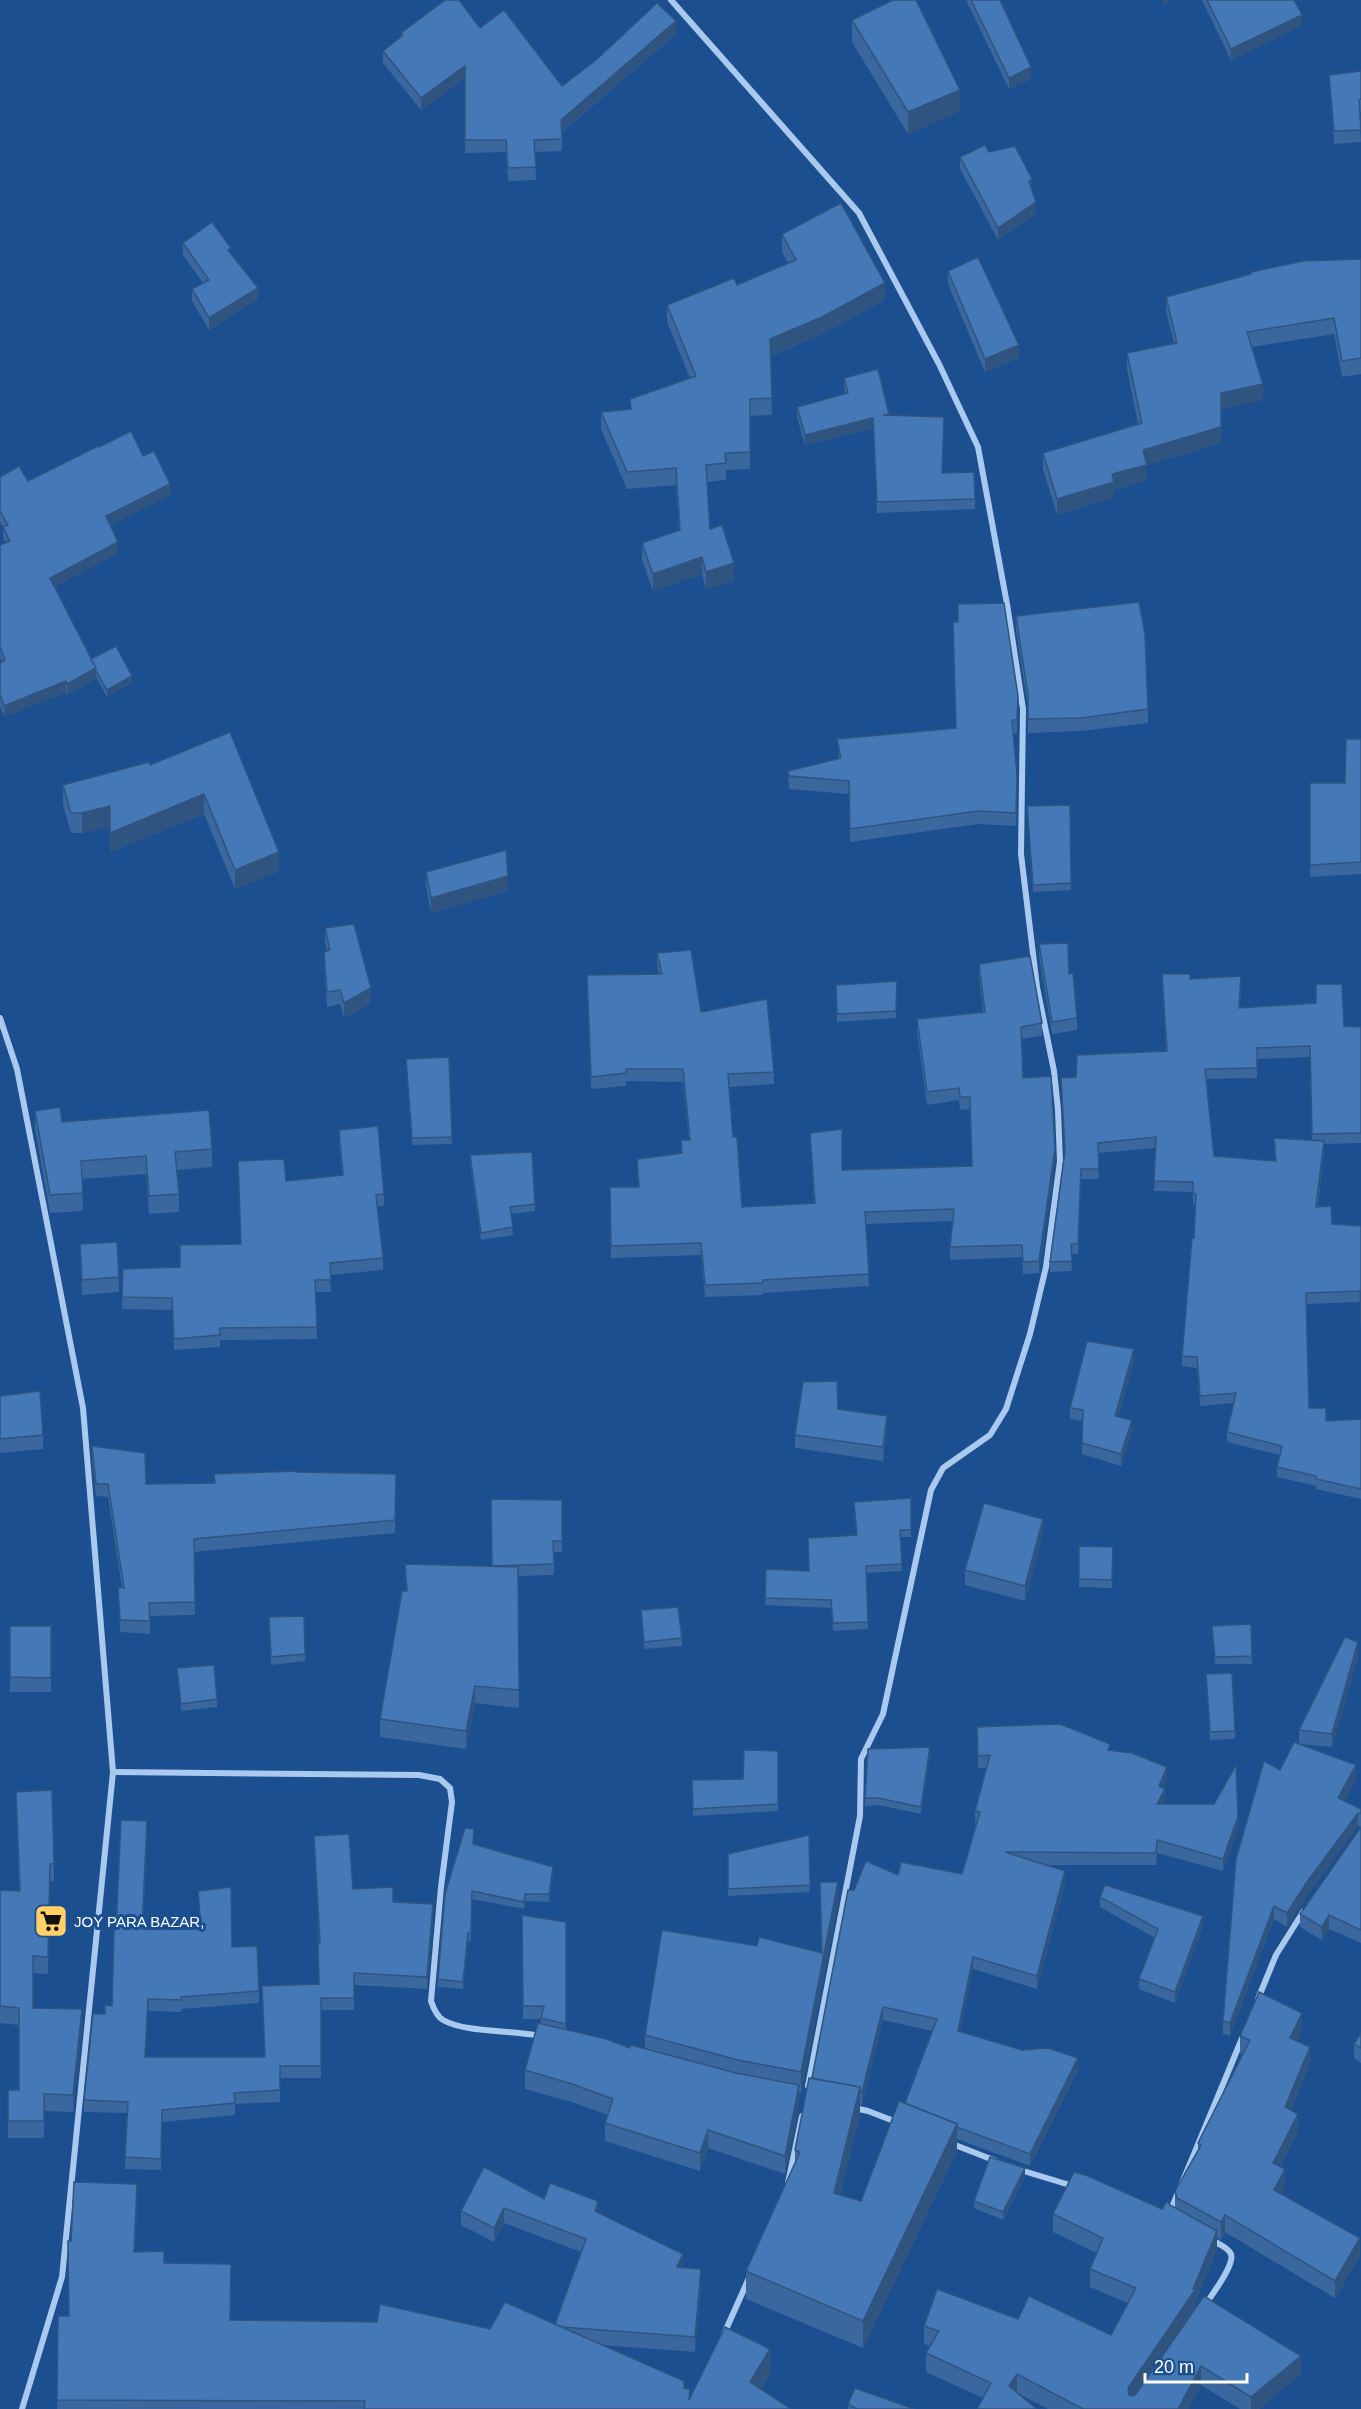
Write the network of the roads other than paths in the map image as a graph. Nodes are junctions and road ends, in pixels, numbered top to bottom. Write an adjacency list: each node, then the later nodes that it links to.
1 (671, 0): 8 (street)
2 (0, 1018): 3 (street)
3 (113, 1772): 7 (street); 20 (street)
4 (1305, 1909): 5 (street)
5 (1255, 2006)
6 (1247, 2026): 15 (street)
7 (546, 2037)
8 (805, 2099)
9 (847, 2107): 11 (street)
10 (803, 2110): 14 (street)
11 (911, 2128)
12 (943, 2140): 13 (street)
13 (1085, 2189)
14 (787, 2190)
15 (1159, 2210)
16 (1208, 2238): 18 (street)
17 (751, 2275): 19 (street)
18 (1201, 2311)
19 (722, 2337)
20 (22, 2409)

